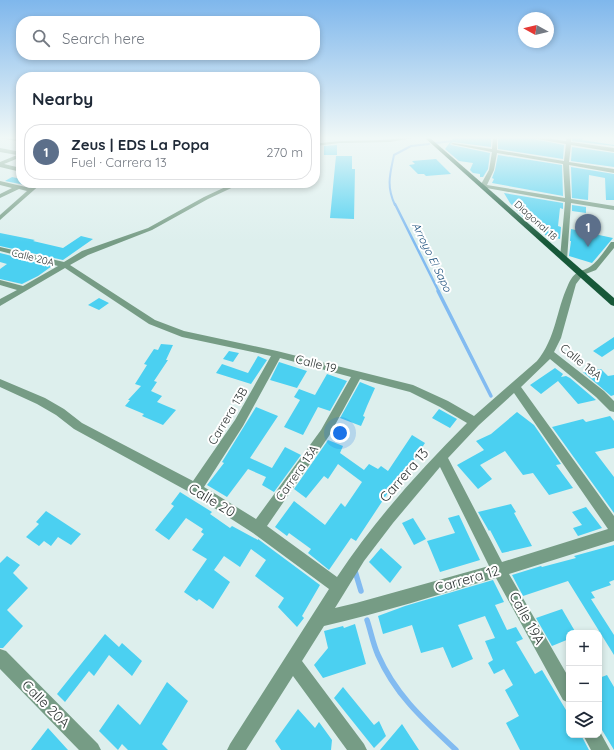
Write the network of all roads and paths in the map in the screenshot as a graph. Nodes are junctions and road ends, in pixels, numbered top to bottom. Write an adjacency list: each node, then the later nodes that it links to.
1 (467, 172): 5 (main road, Diagonal 18)
2 (490, 172): 5 (street)
3 (566, 172): 13 (street)
4 (0, 183): 6 (street)
5 (483, 186): 13 (street); 18 (main road, Diagonal 18)
6 (16, 187)
7 (16, 188): 12 (street)
8 (22, 188): 11 (street)
9 (34, 188): 11 (street)
10 (228, 188): 19 (street)
11 (31, 190): 15 (street)
12 (0, 196)
13 (568, 200): 14 (street); 18 (street)
14 (614, 208)
15 (0, 218)
16 (614, 244): 20 (street)
17 (0, 249): 19 (street, Calle 20A)
18 (564, 258): 20 (main road, Diagonal 18)
19 (65, 265): 22 (street); 25 (street, Calle 20A)
20 (580, 273): 24 (main road, Diagonal 18); 26 (street, Carrera 13)
21 (0, 282): 22 (street)
22 (24, 289): 23 (street)
23 (0, 303)
24 (614, 303)
25 (152, 322): 27 (street, Calle 19)
26 (549, 353): 30 (street, Carrera 13); 31 (street, Calle 18A)
27 (277, 354): 28 (street, Calle 19); 34 (street, Carrera 13B)
28 (358, 374): 32 (street, Calle 19); 36 (street, Carrera 13A)
29 (0, 383): 34 (street, Calle 20)
30 (515, 386): 32 (street, Carrera 13); 35 (street)
31 (614, 408)
32 (474, 422): 33 (street, Carrera 13)
33 (441, 457): 38 (street, Calle 19A); 39 (street, Carrera 13)
34 (196, 489): 36 (street, Calle 20)
35 (614, 527)
36 (258, 528): 39 (street, Calle 20)
37 (614, 534): 38 (street, Carrera 12)
38 (500, 570): 40 (street, Carrera 12); 43 (street, Calle 19A)
39 (338, 587): 40 (street, Carrera 13)
40 (318, 619): 42 (street, Carrera 13)
41 (0, 657): 45 (street, Calle 20A)
42 (292, 661): 46 (street, Carrera 13); 47 (street)
43 (566, 689)
44 (594, 738): 48 (street)
45 (92, 750)
46 (236, 750)
47 (358, 750)
48 (601, 750)

